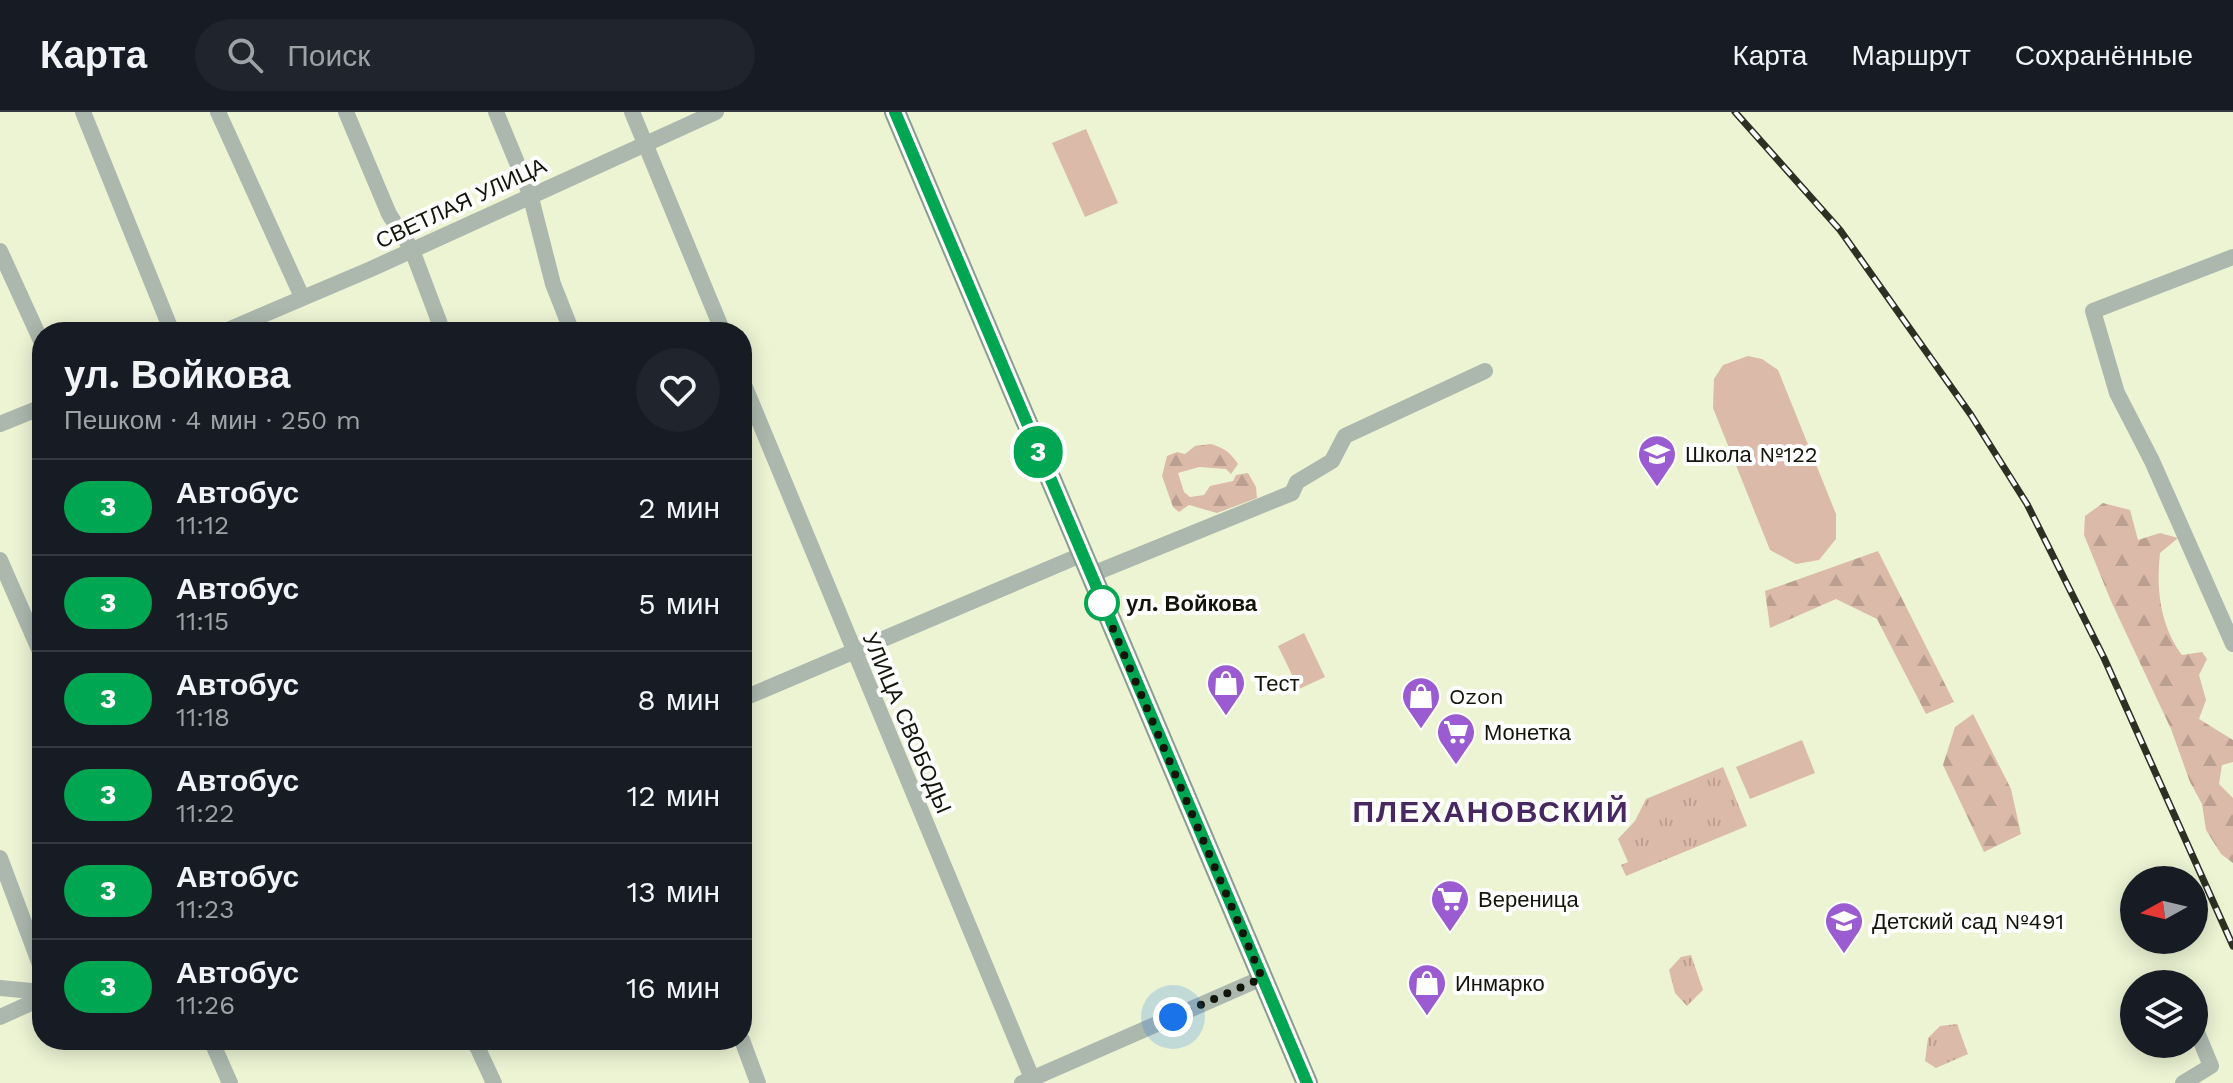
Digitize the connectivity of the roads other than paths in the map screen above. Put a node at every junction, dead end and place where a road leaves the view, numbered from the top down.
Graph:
1 (83, 112) edge
2 (218, 112) edge
3 (346, 112) edge
4 (496, 112) edge
5 (632, 112) edge
6 (716, 112) edge
7 (895, 112) edge
8 (646, 144) junction
9 (530, 194) junction
10 (412, 250) junction
11 (0, 251) edge
12 (2233, 257) edge
13 (302, 297) junction
14 (32, 322) edge
15 (168, 322) edge
16 (246, 322) edge
17 (439, 322) edge
18 (568, 322) edge
19 (719, 322) edge
20 (1485, 371) dead end
21 (752, 405) edge
22 (32, 411) edge
23 (0, 424) edge
24 (0, 560) edge
25 (1086, 565) junction
26 (32, 633) edge
27 (2233, 644) edge
28 (852, 650) junction
29 (752, 695) edge
30 (0, 858) edge
31 (32, 943) edge
32 (1262, 978) junction
33 (0, 988) edge
34 (32, 993) edge
35 (32, 1000) edge
36 (0, 1017) edge
37 (215, 1050) edge
38 (479, 1050) edge
39 (746, 1050) edge
40 (2208, 1058) edge
41 (1029, 1082) edge
42 (230, 1083) edge
43 (494, 1083) edge
44 (758, 1083) edge
45 (1307, 1083) edge
46 (2183, 1083) edge

1 - 15 street
2 - 13 street
3 - 10 street
4 - 9 street
5 - 8 street
6 - 8 street, СВЕТЛАЯ УЛИЦА
7 - 25 main road
8 - 9 street, СВЕТЛАЯ УЛИЦА
8 - 19 street
9 - 10 street, СВЕТЛАЯ УЛИЦА
9 - 18 street
10 - 13 street, СВЕТЛАЯ УЛИЦА
10 - 17 street
11 - 14 street
12 - 27 street
13 - 16 street, СВЕТЛАЯ УЛИЦА
20 - 25 street
21 - 28 street, УЛИЦА СВОБОДЫ
22 - 23 street
24 - 26 street
25 - 28 street
25 - 32 main road
28 - 29 street
28 - 41 street, УЛИЦА СВОБОДЫ
30 - 31 street
32 - 41 street
32 - 45 main road
33 - 34 street
35 - 36 street
37 - 42 street
38 - 43 street
39 - 44 street
40 - 46 street

